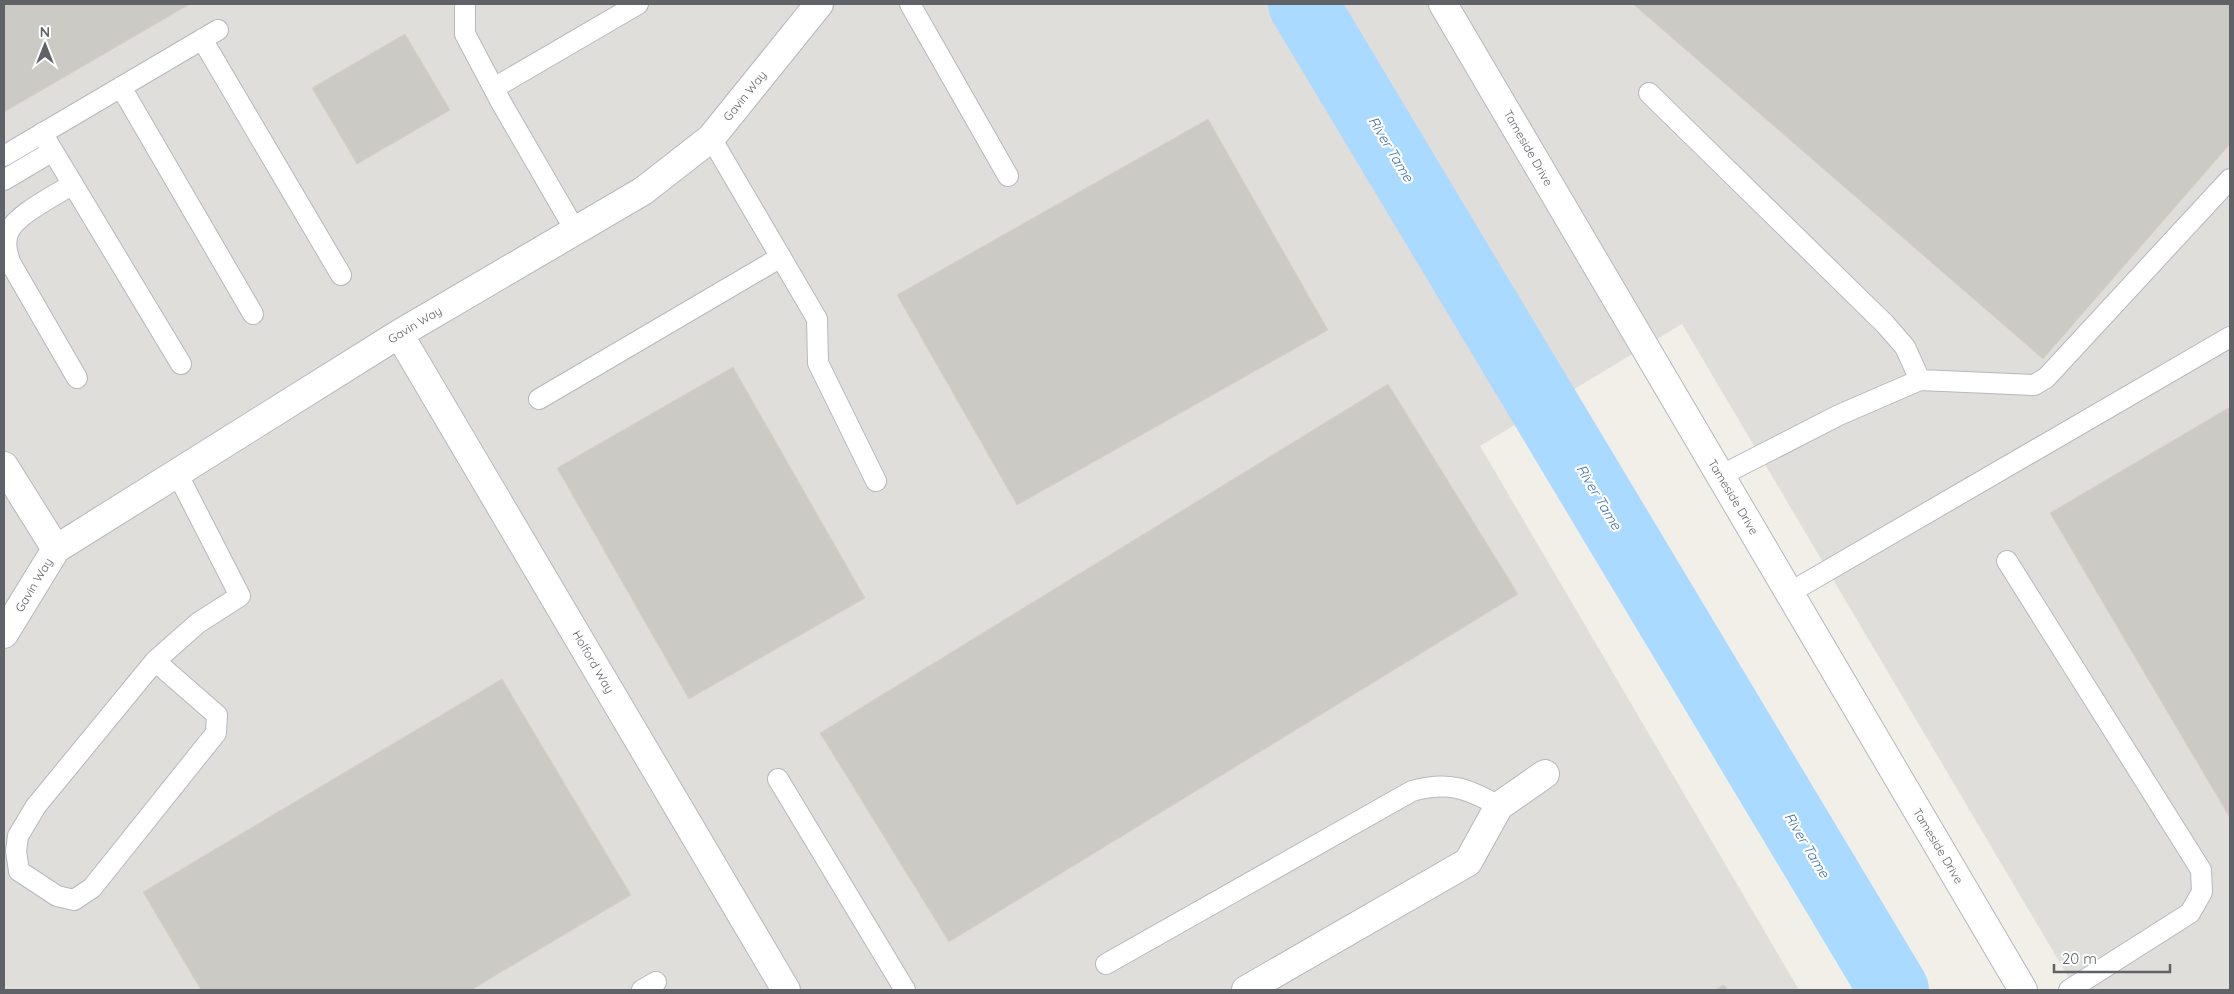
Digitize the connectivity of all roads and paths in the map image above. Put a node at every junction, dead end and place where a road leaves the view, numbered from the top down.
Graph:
1 (465, 4) edge
2 (638, 4) edge
3 (819, 4) edge
4 (910, 4) edge
5 (1443, 4) edge
6 (120, 87) junction
7 (494, 88) junction
8 (1649, 93) dead end
9 (42, 133) junction
10 (711, 138) junction
11 (53, 151) junction
12 (4, 156) edge
13 (1008, 176) dead end
14 (2230, 179) edge
15 (4, 180) edge
16 (73, 184) junction
17 (575, 230) junction
18 (781, 257) junction
19 (342, 275) dead end
20 (253, 314) dead end
21 (399, 334) junction
22 (2230, 337) edge
23 (181, 364) dead end
24 (77, 378) dead end
25 (1920, 380) junction
26 (539, 399) dead end
27 (4, 466) edge
28 (177, 473) junction
29 (1720, 476) junction
30 (876, 481) dead end
31 (56, 549) junction
32 (2007, 561) dead end
33 (1789, 593) junction
34 (4, 634) edge
35 (155, 661) junction
36 (1545, 774) dead end
37 (778, 778) dead end
38 (1498, 806) junction
39 (1106, 964) dead end
40 (786, 990) edge
41 (905, 990) edge
42 (1246, 990) edge
43 (2023, 990) edge
44 (2069, 990) edge

1 - 7 lane
2 - 7 lane
3 - 10 street, Gavin Way
4 - 13 lane
5 - 29 street, Tameside Drive
6 - 9 lane
6 - 19 lane
6 - 20 lane
7 - 17 lane
8 - 25 lane
9 - 11 lane
9 - 12 lane
10 - 17 street, Gavin Way
10 - 18 lane
11 - 15 lane
11 - 16 lane
14 - 25 lane
16 - 23 lane
16 - 24 lane
17 - 21 street, Gavin Way
18 - 26 lane
18 - 30 lane
21 - 28 street, Gavin Way
21 - 40 street, Holford Way
22 - 33 lane
25 - 29 lane
27 - 31 street
28 - 31 street, Gavin Way
28 - 35 lane
29 - 33 street, Tameside Drive
31 - 34 street, Gavin Way
32 - 44 lane
33 - 43 street, Tameside Drive
35 - 35 lane
36 - 38 street
37 - 41 lane
38 - 39 lane
38 - 42 street

